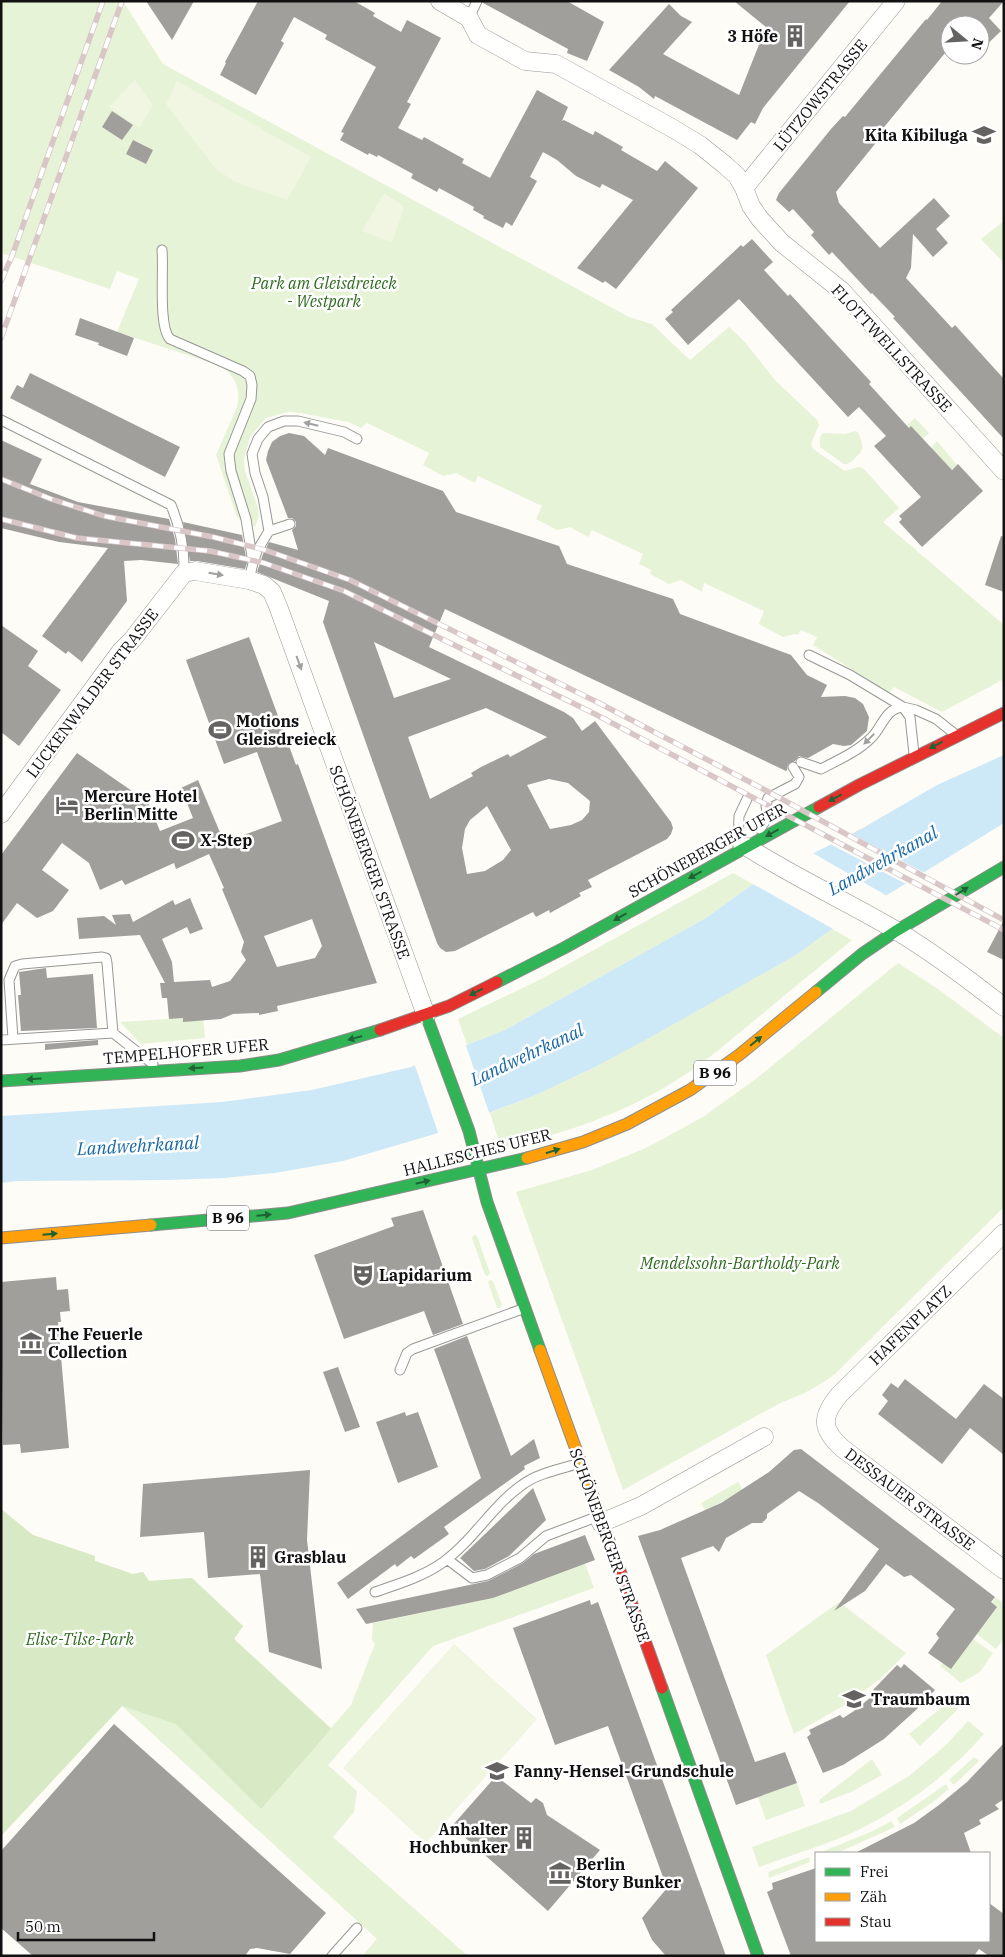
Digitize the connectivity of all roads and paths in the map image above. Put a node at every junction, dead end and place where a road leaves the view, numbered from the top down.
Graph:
1 (440, 1) edge
2 (477, 1) edge
3 (896, 1) edge
4 (469, 18) junction
5 (744, 188) junction
6 (162, 250) dead end
7 (1, 420) edge
8 (357, 439) dead end
9 (1004, 470) edge
10 (290, 524) dead end
11 (269, 530) junction
12 (253, 563) junction
13 (184, 573) junction
14 (249, 580) junction
15 (809, 655) dead end
16 (903, 707) junction
17 (1004, 713) edge
18 (956, 735) junction
19 (914, 756) junction
20 (802, 762) dead end
21 (793, 767) dead end
22 (747, 799) dead end
23 (1, 814) edge
24 (742, 850) junction
25 (1004, 867) edge
26 (896, 931) junction
27 (1004, 1007) edge
28 (426, 1016) junction
29 (113, 1033) junction
30 (12, 1039) junction
31 (1, 1040) edge
32 (162, 1071) junction
33 (1, 1081) edge
34 (480, 1170) junction
35 (1004, 1233) edge
36 (1, 1238) edge
37 (525, 1308) junction
38 (400, 1370) dead end
39 (824, 1422) joint
40 (764, 1437) dead end
41 (580, 1463) junction
42 (600, 1520) junction
43 (446, 1559) junction
44 (1004, 1570) edge
45 (375, 1592) dead end
46 (357, 1928) dead end
47 (332, 1956) edge
48 (758, 1956) edge

1 - 4 street, FLOTTWELLSTRASSE
2 - 4 lane
3 - 5 street, LÜTZOWSTRASSE
4 - 5 street, FLOTTWELLSTRASSE
5 - 9 street, FLOTTWELLSTRASSE
6 - 12 lane
7 - 13 lane
8 -> 11 lane
10 - 11 lane
11 - 12 lane
12 - 14 lane
13 -> 14 street, SCHÖNEBERGER STRASSE
13 - 23 street, LUCKENWALDER STRASSE
14 -> 28 street, SCHÖNEBERGER STRASSE
15 - 16 lane
16 - 18 lane
16 - 19 lane
16 -> 20 lane
17 - 18 main road, SCHÖNEBERGER UFER
18 -> 19 main road, SCHÖNEBERGER UFER
19 -> 24 main road, SCHÖNEBERGER UFER
21 - 24 lane
22 - 24 lane
24 - 26 street
24 -> 28 main road, SCHÖNEBERGER UFER
26 -> 25 main road, B 96
26 - 27 street
34 -> 26 main road, HALLESCHES UFER / B 96
28 -> 32 main road, TEMPELHOFER UFER
28 - 34 main road, SCHÖNEBERGER STRASSE
29 - 30 lane
29 - 30 lane
29 - 32 lane
30 - 31 lane
32 -> 33 main road, TEMPELHOFER UFER
36 -> 34 main road, HALLESCHES UFER / B 96
34 - 37 main road, SCHÖNEBERGER STRASSE
35 - 39 street, HAFENPLATZ
37 - 38 lane
37 - 41 main road, SCHÖNEBERGER STRASSE
39 - 44 street, DESSAUER STRASSE
40 - 42 street
41 - 42 main road, SCHÖNEBERGER STRASSE
41 - 43 lane
42 - 43 lane
42 - 48 main road, SCHÖNEBERGER STRASSE
43 - 45 lane
46 - 47 lane

